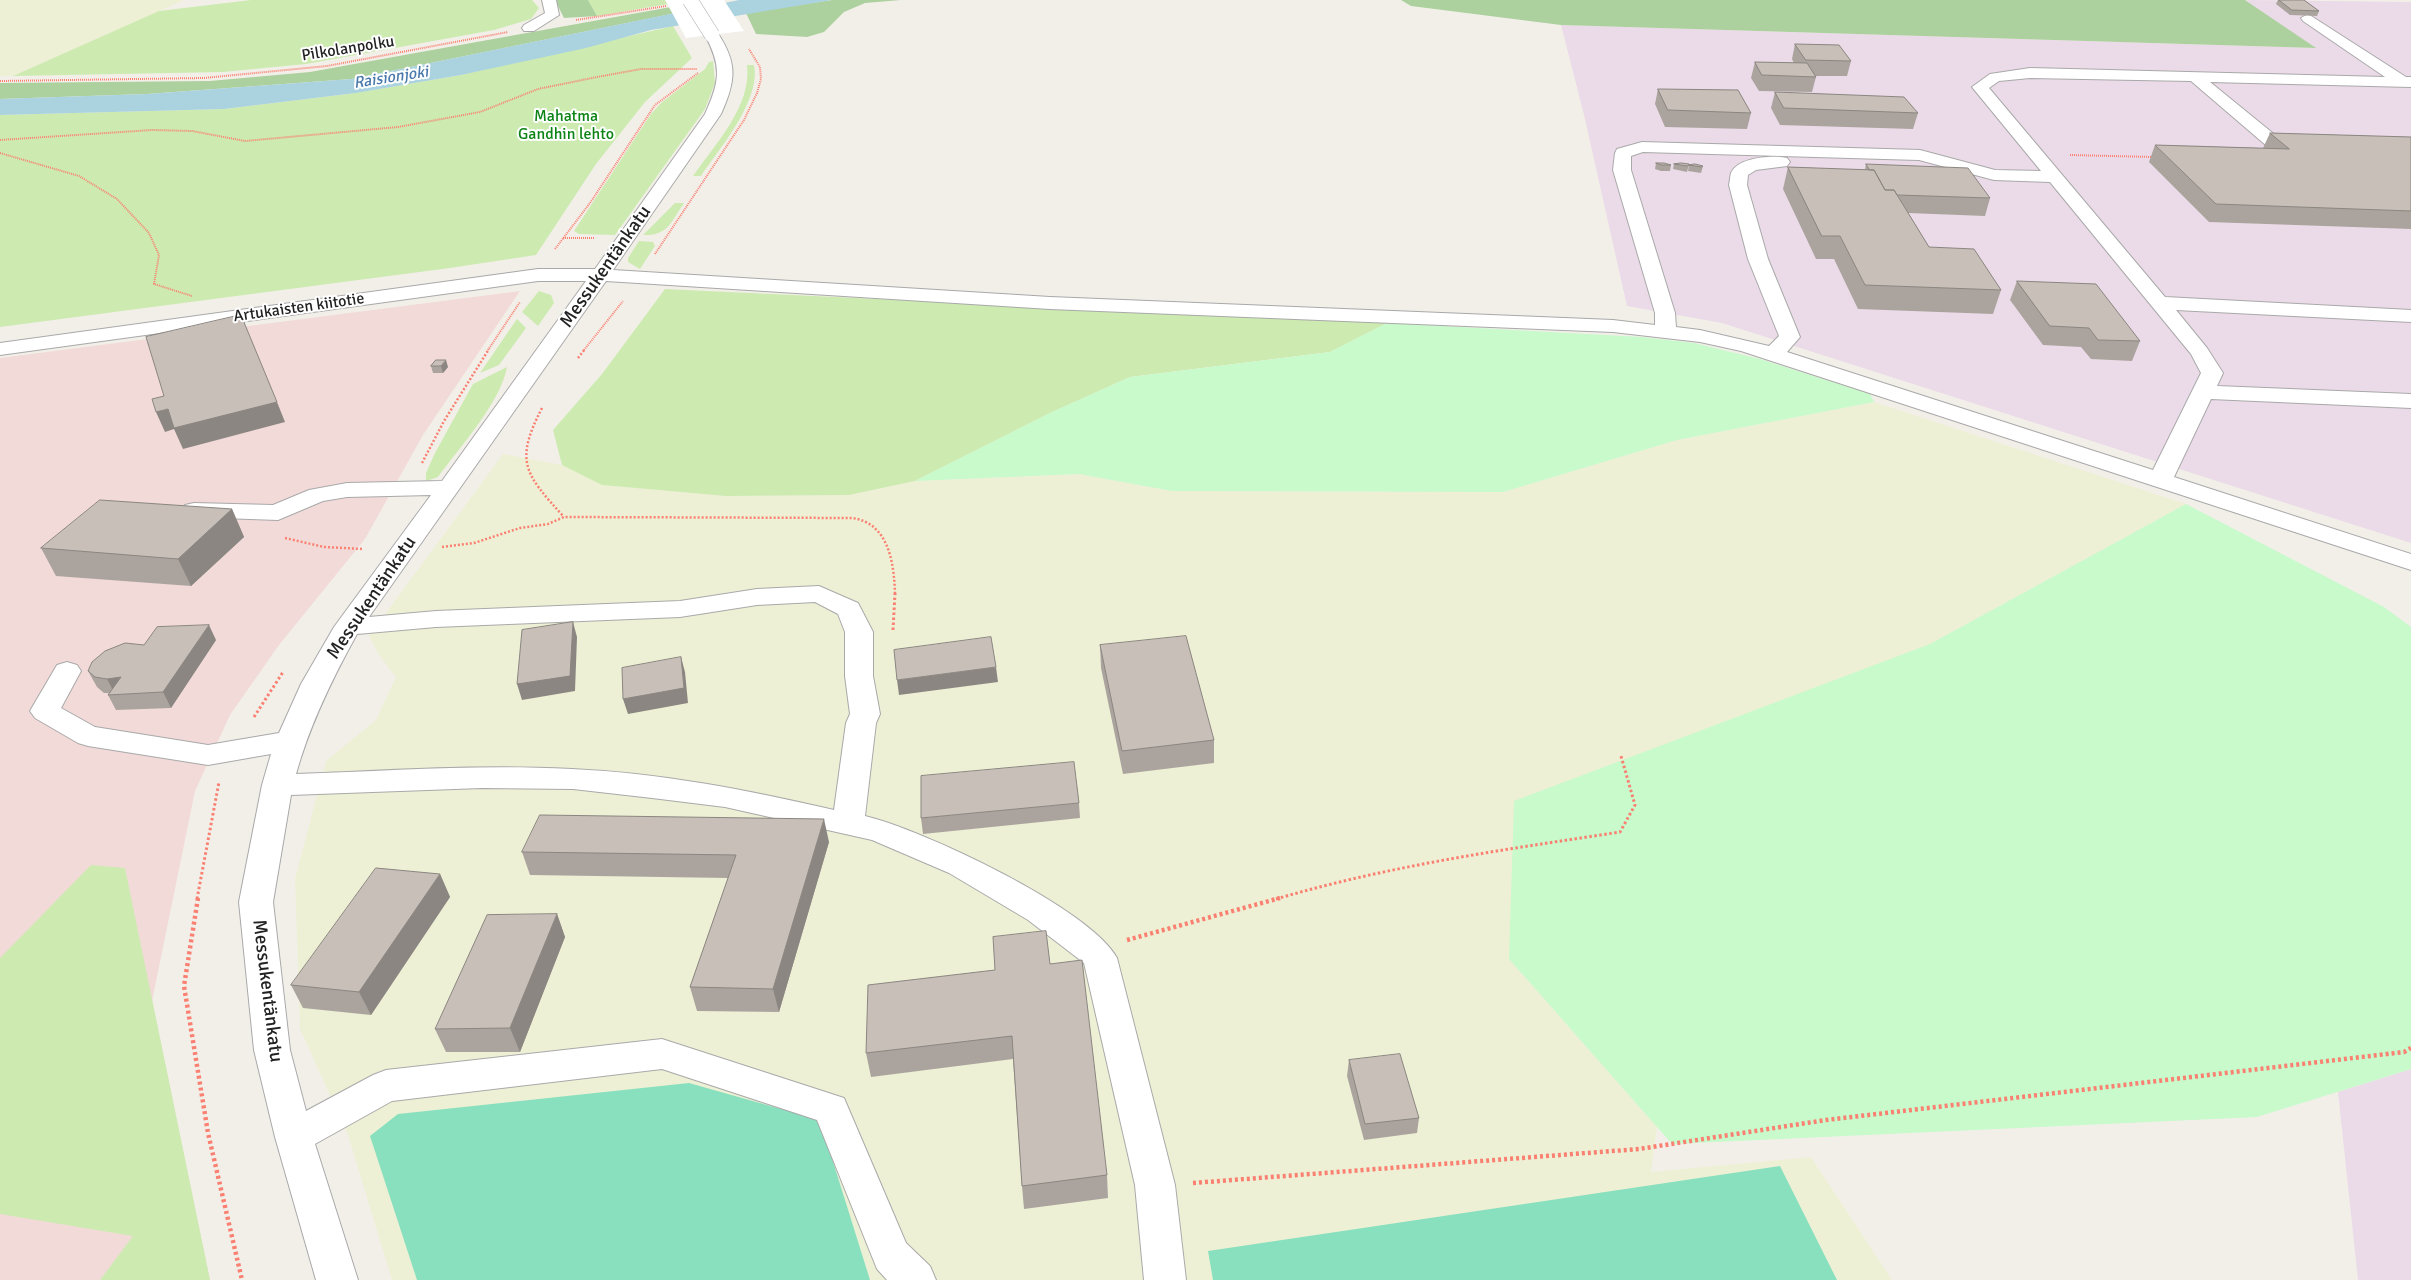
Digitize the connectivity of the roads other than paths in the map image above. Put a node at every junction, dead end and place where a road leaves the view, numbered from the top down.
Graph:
1 (549, 0) edge
2 (690, 0) edge
3 (2308, 18) edge
4 (529, 28) road end
5 (2194, 76) junction
6 (2407, 82) edge
7 (2274, 143) edge
8 (1829, 152) junction
9 (2054, 177) junction
10 (598, 276) junction
11 (2159, 303) junction
12 (2411, 316) edge
13 (1666, 332) junction
14 (0, 349) edge
15 (1773, 354) junction
16 (2202, 392) junction
17 (2411, 401) edge
18 (2160, 480) junction
19 (448, 488) junction
20 (188, 510) edge
21 (2411, 562) edge
22 (348, 627) junction
23 (67, 671) dead end
24 (290, 741) junction
25 (277, 785) junction
26 (848, 823) junction
27 (294, 1137) junction
28 (337, 1280) edge
29 (915, 1280) edge
30 (1165, 1280) edge

1 - 4 street
2 - 10 street, Messukentänkatu, bridge
3 - 6 street
5 - 6 street
5 - 7 street
5 - 9 street
8 - 9 street
8 - 13 street
8 - 15 street
9 - 11 street
10 - 13 street, Artukaisten kiitotie
10 - 14 street, Artukaisten kiitotie
10 - 19 street, Messukentänkatu
11 - 12 street
11 - 16 street
13 - 15 street, Artukaisten kiitotie
15 - 18 street, Artukaisten kiitotie
16 - 17 street
16 - 18 street
18 - 21 street, Artukaisten kiitotie
19 - 20 street
19 - 22 street, Messukentänkatu
22 - 24 street, Messukentänkatu
22 - 26 street
23 - 24 street
24 - 25 street, Messukentänkatu
25 - 26 street
25 - 27 street, Messukentänkatu
26 - 30 street
27 - 28 street, Messukentänkatu
27 - 29 street

